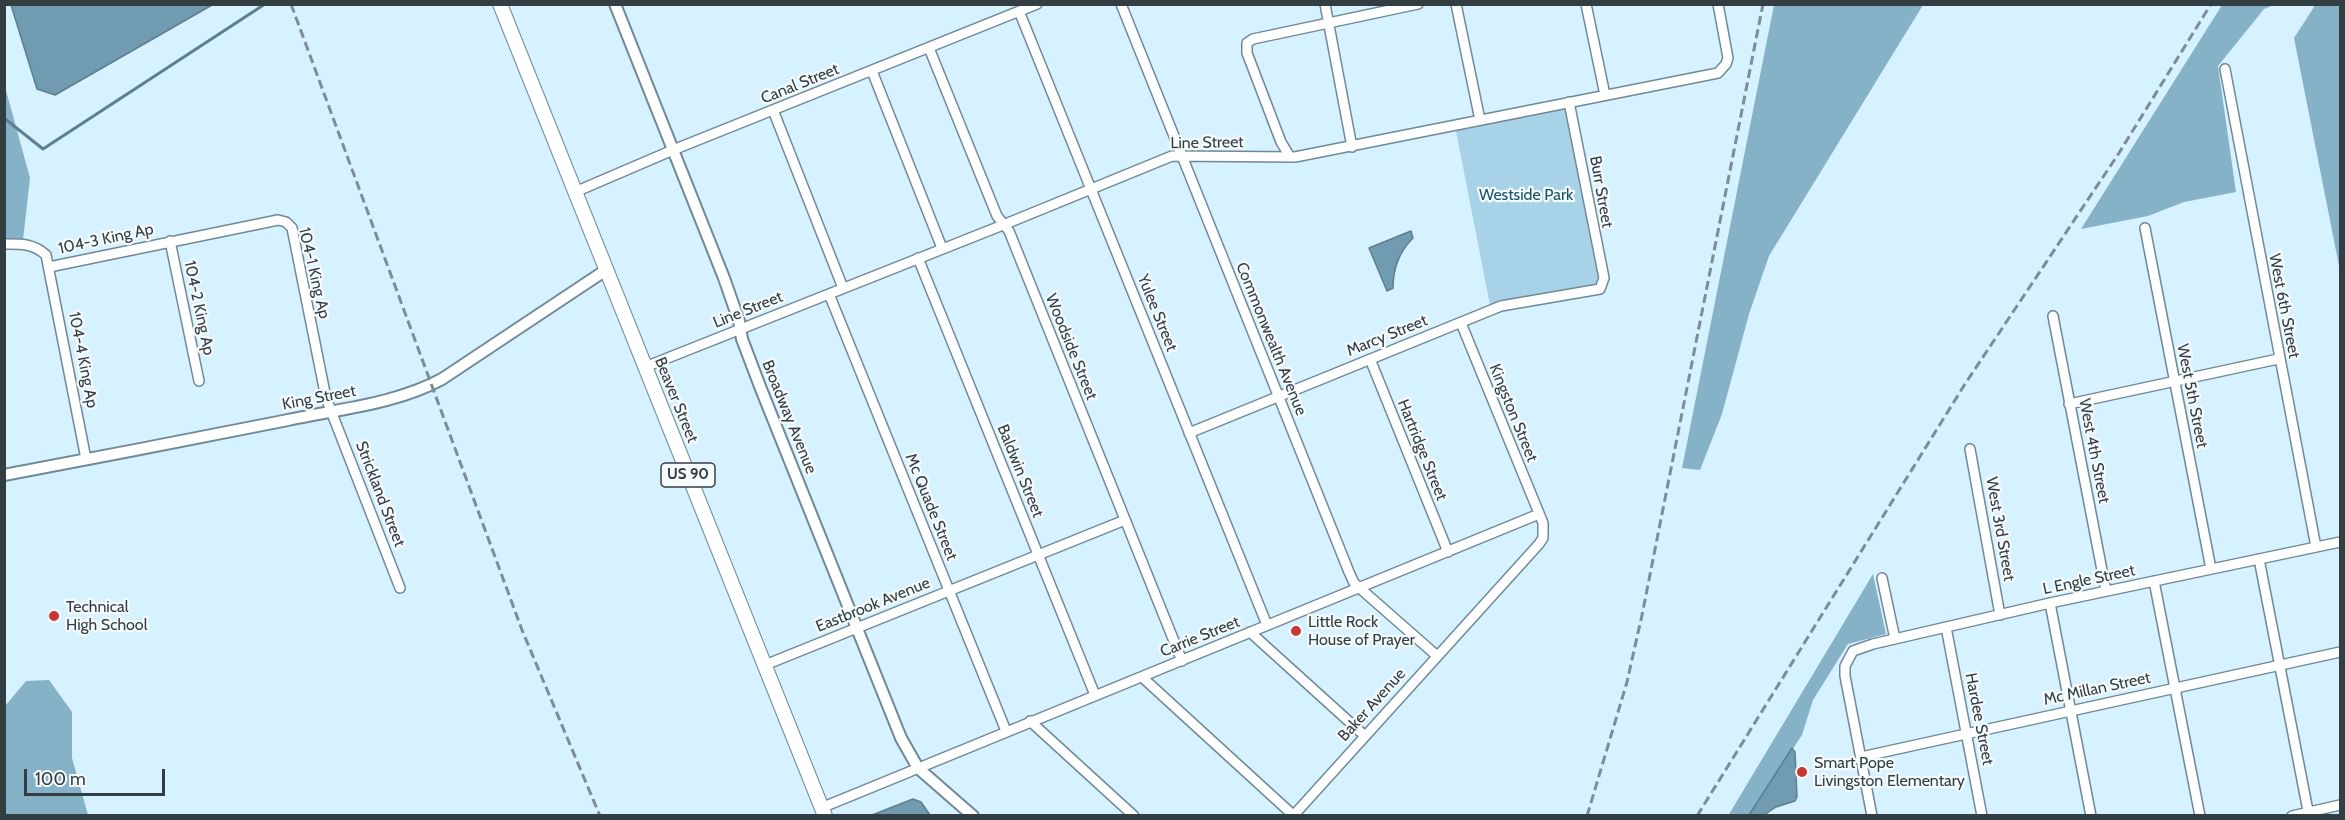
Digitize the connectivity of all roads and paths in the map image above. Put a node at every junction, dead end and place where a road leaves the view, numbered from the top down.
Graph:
1 (500, 4) edge
2 (615, 4) edge
3 (1037, 4) edge
4 (1121, 4) edge
5 (1325, 4) edge
6 (1418, 4) edge
7 (1456, 4) edge
8 (1586, 4) edge
9 (1718, 4) edge
10 (1019, 11) junction
11 (1328, 23) junction
12 (929, 48) junction
13 (2225, 69) dead end
14 (872, 71) junction
15 (1605, 95) junction
16 (1569, 102) junction
17 (773, 110) junction
18 (1480, 120) junction
19 (1352, 147) junction
20 (673, 150) junction
21 (1182, 156) junction
22 (1290, 157) junction
23 (1091, 189) junction
24 (574, 192) junction
25 (1003, 225) junction
26 (2145, 228) dead end
27 (170, 241) junction
28 (4, 244) edge
29 (942, 248) junction
30 (918, 258) junction
31 (49, 267) junction
32 (606, 270) junction
33 (1602, 286) joint
34 (843, 288) junction
35 (829, 294) junction
36 (2054, 316) dead end
37 (1461, 323) junction
38 (741, 329) junction
39 (1370, 359) junction
40 (2278, 359) junction
41 (645, 367) junction
42 (2174, 380) junction
43 (199, 381) dead end
44 (1278, 397) junction
45 (2069, 404) junction
46 (332, 411) junction
47 (1189, 433) junction
48 (1970, 449) dead end
49 (86, 459) junction
50 (4, 475) edge
51 (1539, 514) junction
52 (1125, 520) junction
53 (2340, 542) edge
54 (2316, 547) junction
55 (1448, 552) junction
56 (1038, 555) junction
57 (2259, 559) junction
58 (2211, 569) junction
59 (1882, 578) dead end
60 (2154, 581) junction
61 (400, 588) dead end
62 (1360, 588) junction
63 (948, 591) junction
64 (2106, 591) junction
65 (2050, 603) junction
66 (2001, 615) junction
67 (1267, 625) junction
68 (857, 627) junction
69 (1946, 627) junction
70 (1250, 632) junction
71 (1895, 639) junction
72 (2340, 652) edge
73 (1436, 655) junction
74 (1182, 661) junction
75 (765, 665) junction
76 (2279, 666) junction
77 (1142, 677) junction
78 (2175, 688) junction
79 (1095, 695) junction
80 (2071, 710) junction
81 (1030, 721) junction
82 (1006, 731) junction
83 (1966, 732) junction
84 (1365, 735) junction
85 (1861, 757) junction
86 (918, 768) junction
87 (2340, 805) edge
88 (823, 813) edge
89 (2309, 814) edge
90 (1293, 815) edge
91 (973, 816) edge
92 (1134, 816) edge
93 (1872, 816) edge
94 (1982, 816) edge
95 (2091, 816) edge
96 (2200, 816) edge
97 (2292, 816) edge

1 - 24 main road, Beaver Street / US 90
2 - 20 street, Broadway Avenue
3 - 10 street, Canal Street
4 - 21 street, Commonwealth Avenue
5 - 11 street
6 - 11 street
7 - 18 street
8 - 15 street
9 - 15 street, Line Street
10 - 12 street, Canal Street
10 - 23 street, Yulee Street
11 - 19 street
11 - 22 street
12 - 14 street, Canal Street
12 - 25 street, Woodside Street
13 - 40 street, West 6th Street
14 - 17 street, Canal Street
14 - 29 street
15 - 16 street, Line Street
16 - 18 street, Line Street
16 - 33 street, Burr Street
17 - 20 street, Canal Street
17 - 34 street
18 - 19 street, Line Street
19 - 22 street, Line Street
20 - 24 street, Canal Street
20 - 38 street, Broadway Avenue
21 - 22 street, Line Street
21 - 23 street, Line Street
21 - 44 street, Commonwealth Avenue
23 - 25 street, Line Street
23 - 47 street, Yulee Street
24 - 32 main road, Beaver Street / US 90
25 - 29 street, Line Street
25 - 52 street, Woodside Street
26 - 42 street, West 5th Street
27 - 31 street, 104-3 King Ap
27 - 43 street, 104-2 King Ap
27 - 46 street, 104-1 King Ap
28 - 31 street
29 - 30 street, Line Street
30 - 34 street, Line Street
30 - 56 street, Baldwin Street
31 - 49 street, 104-4 King Ap
32 - 41 main road, Beaver Street / US 90
32 - 46 street, King Street
33 - 37 street, Marcy Street
34 - 35 street, Line Street
35 - 38 street, Line Street
35 - 63 street, Mc Quade Street
36 - 45 street, West 4th Street
37 - 39 street, Marcy Street
37 - 51 street, Kingston Street
38 - 41 street, Line Street
38 - 68 street, Broadway Avenue
39 - 44 street, Marcy Street
39 - 55 street, Hartridge Street
40 - 42 street
40 - 54 street, West 6th Street
41 - 75 main road, Beaver Street / US 90
42 - 45 street
42 - 58 street, West 5th Street
44 - 47 street, Marcy Street
44 - 62 street, Commonwealth Avenue
45 - 64 street, West 4th Street
46 - 49 street, King Street
46 - 61 street, Strickland Street
47 - 67 street, Yulee Street
48 - 66 street, West 3rd Street
49 - 50 street, King Street
51 - 55 street, Carrie Street
51 - 73 street, Baker Avenue
52 - 56 street, Eastbrook Avenue
52 - 74 street, Woodside Street
53 - 54 street, L Engle Street
54 - 57 street, L Engle Street
55 - 62 street, Carrie Street
56 - 63 street, Eastbrook Avenue
56 - 79 street, Baldwin Street
57 - 58 street, L Engle Street
57 - 76 street
58 - 60 street, L Engle Street
59 - 71 street
60 - 64 street, L Engle Street
60 - 78 street
62 - 67 street, Carrie Street
62 - 73 street, Commonwealth Avenue
63 - 68 street, Eastbrook Avenue
63 - 82 street, Mc Quade Street
64 - 65 street, L Engle Street
65 - 66 street, L Engle Street
65 - 80 street
66 - 69 street, L Engle Street
67 - 70 street, Carrie Street
68 - 75 street, Eastbrook Avenue
68 - 86 street, Broadway Avenue
69 - 71 street, L Engle Street
69 - 83 street, Hardee Street
70 - 74 street, Carrie Street
70 - 84 street
71 - 85 street, L Engle Street
72 - 76 street, Mc Millan Street
73 - 84 street, Baker Avenue
74 - 77 street, Carrie Street
75 - 88 main road, Beaver Street / US 90
76 - 78 street, Mc Millan Street
76 - 89 street
77 - 79 street, Carrie Street
77 - 90 street
78 - 80 street, Mc Millan Street
78 - 96 street
79 - 81 street, Carrie Street
80 - 83 street, Mc Millan Street
80 - 95 street
81 - 82 street, Carrie Street
81 - 92 street
82 - 86 street, Carrie Street
83 - 85 street, Mc Millan Street
83 - 94 street, Hardee Street
84 - 90 street, Baker Avenue
85 - 93 street
86 - 88 street, Carrie Street
86 - 91 street, Broadway Avenue
87 - 89 street
89 - 97 street

